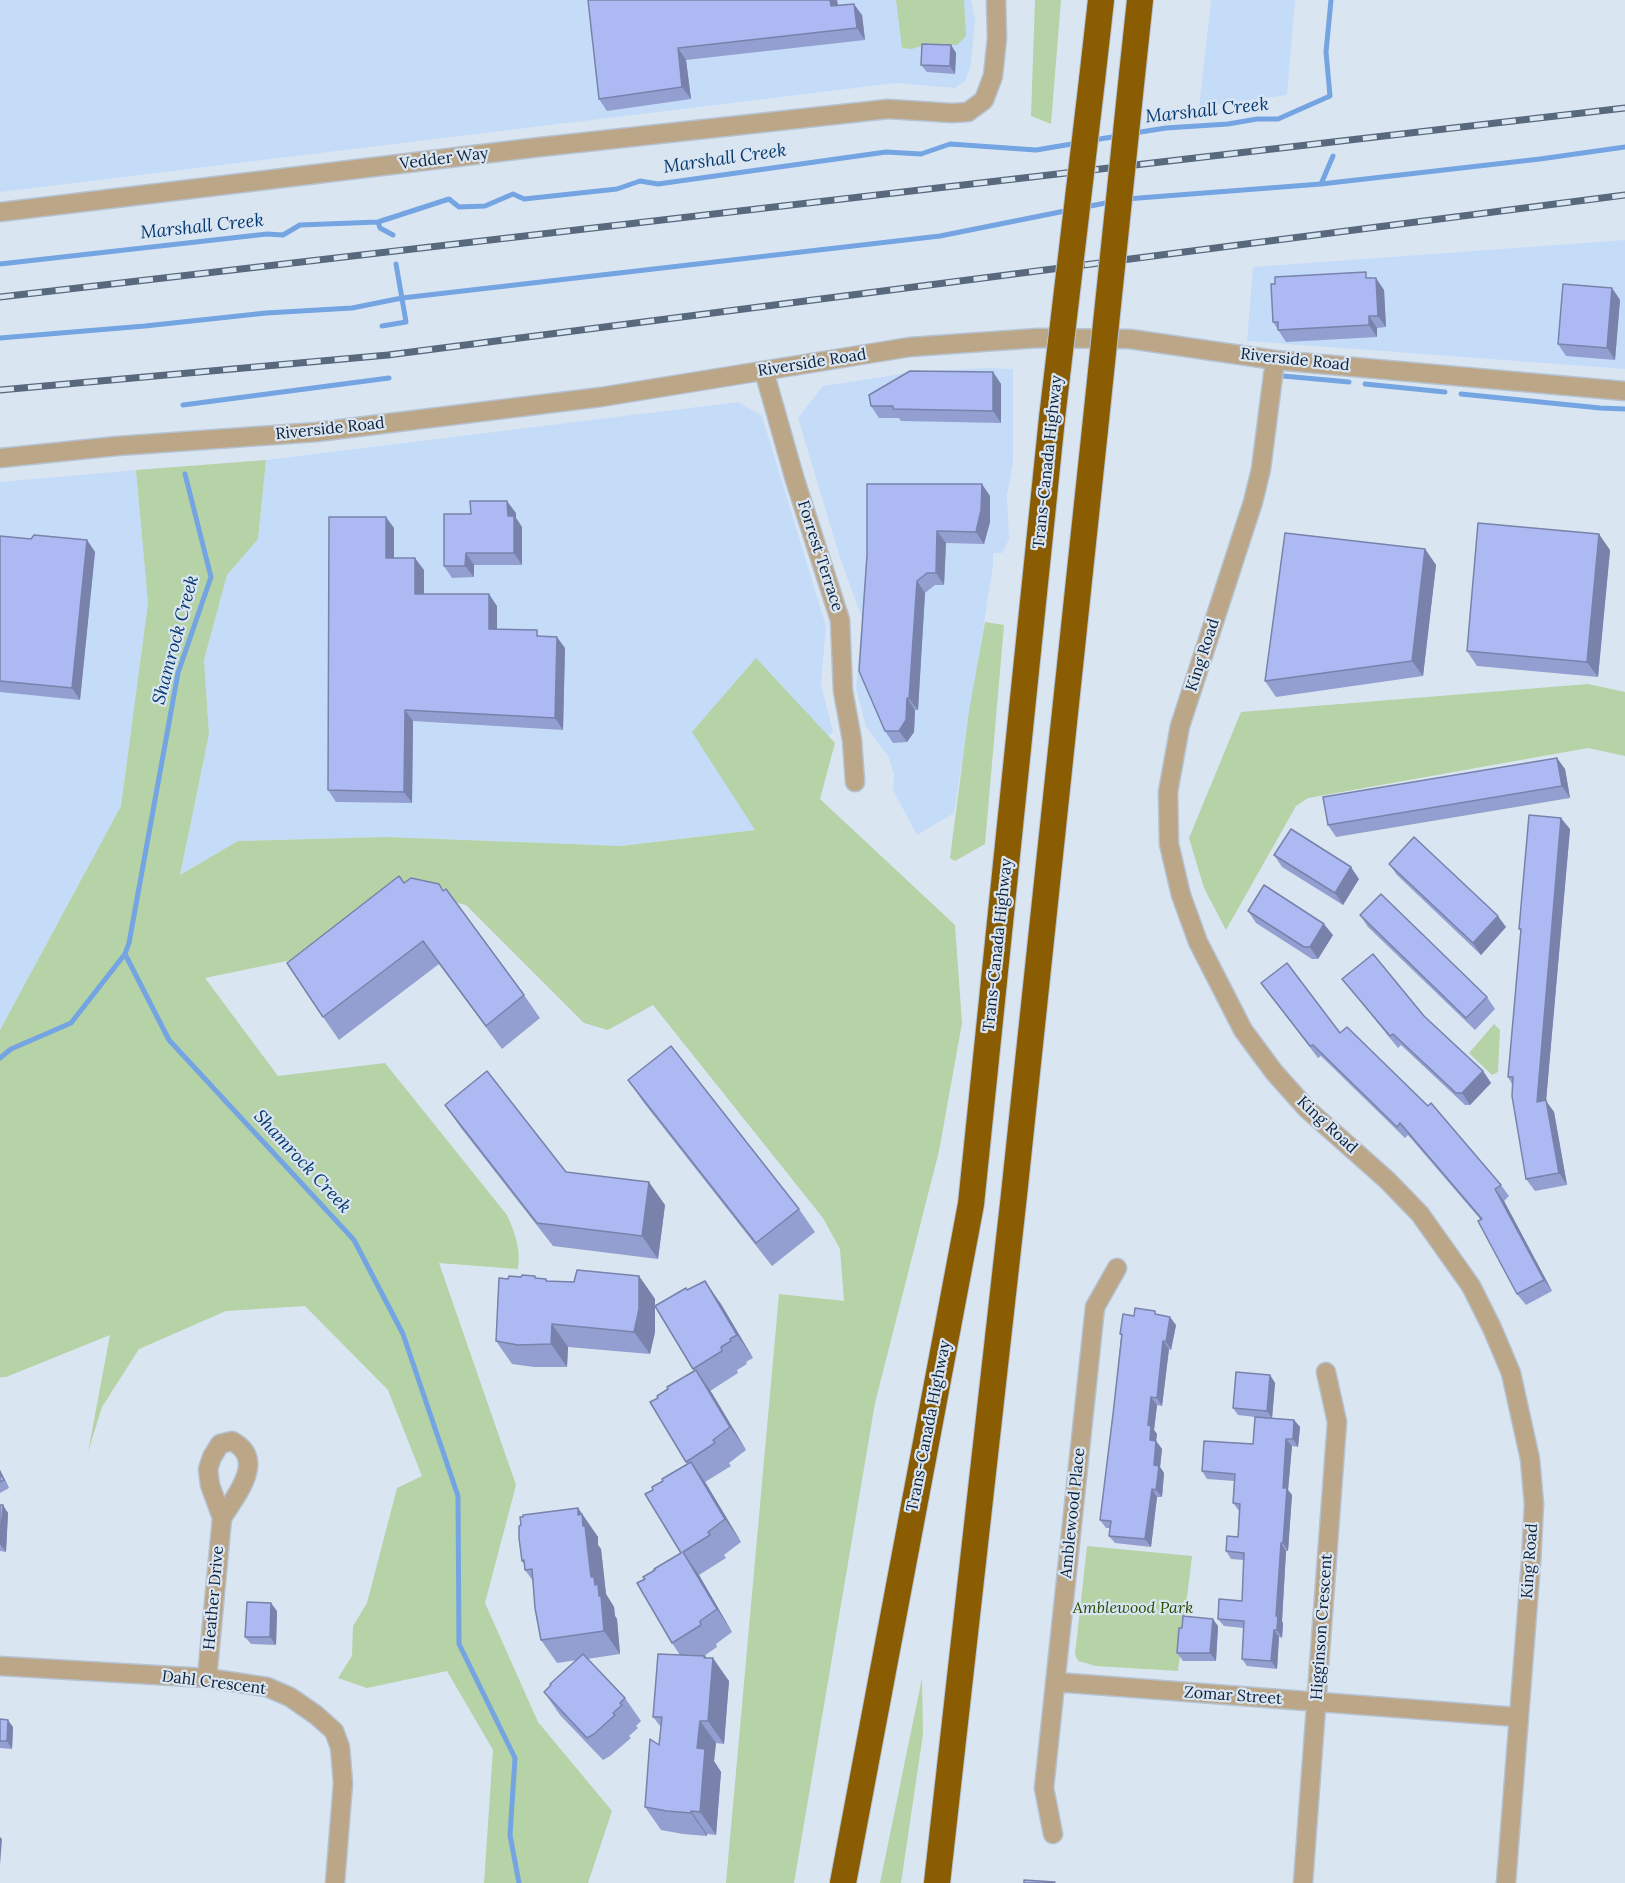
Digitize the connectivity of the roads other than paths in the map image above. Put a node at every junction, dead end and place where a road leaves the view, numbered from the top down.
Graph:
1 (996, 0) edge
2 (1100, 0) edge
3 (1140, 0) edge
4 (0, 212) edge
5 (1275, 360) junction
6 (764, 371) junction
7 (1625, 391) edge
8 (0, 458) edge
9 (855, 782) dead end
10 (1117, 1268) dead end
11 (1326, 1372) dead end
12 (222, 1518) dead end
13 (0, 1665) edge
14 (207, 1678) junction
15 (1055, 1682) junction
16 (1316, 1702) junction
17 (1517, 1717) junction
18 (1053, 1834) dead end
19 (335, 1883) edge
20 (843, 1883) edge
21 (937, 1883) edge
22 (1303, 1883) edge
23 (1506, 1883) edge

1 - 4 street, Vedder Way
2 - 20 highway, Trans-Canada Highway, bridge
3 - 21 highway, bridge
5 - 6 street, Riverside Road
5 - 7 street, Riverside Road
5 - 17 street, King Road
6 - 8 street, Riverside Road
6 - 9 street, Forrest Terrace
10 - 15 street, Amblewood Place
11 - 16 street, Higginson Crescent
12 - 14 street, Heather Drive
13 - 14 street, Dahl Crescent
14 - 19 street, Dahl Crescent
15 - 16 street, Zomar Street
15 - 18 street, Amblewood Place
16 - 17 street, Zomar Street
16 - 22 street, Higginson Crescent
17 - 23 street, King Road

